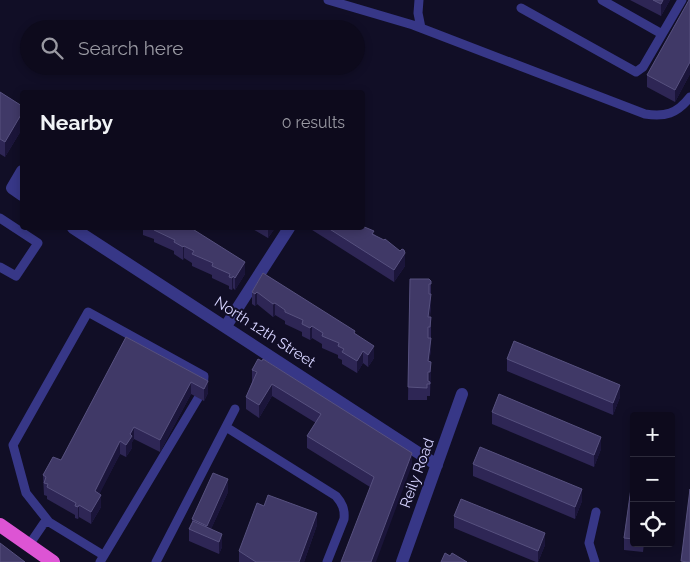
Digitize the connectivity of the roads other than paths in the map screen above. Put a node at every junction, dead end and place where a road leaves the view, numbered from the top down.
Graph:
1 (328, 0) edge
2 (419, 0) edge
3 (602, 0) edge
4 (682, 0) edge
5 (521, 8) dead end
6 (421, 28) junction
7 (662, 34) junction
8 (690, 97) edge
9 (20, 179) edge
10 (17, 192) edge
11 (0, 218) edge
12 (76, 230) edge
13 (288, 230) edge
14 (0, 267) edge
15 (226, 326) junction
16 (462, 394) dead end
17 (235, 409) dead end
18 (226, 427) junction
19 (437, 464) junction
20 (596, 512) dead end
21 (49, 522) junction
22 (0, 525) edge
23 (29, 545) junction
24 (102, 558) edge
25 (53, 562) edge
26 (156, 562) edge
27 (328, 562) edge
28 (402, 562) edge
29 (595, 562) edge

1 - 6 lane
2 - 6 lane
3 - 7 lane
4 - 7 lane
5 - 7 lane
6 - 8 lane
9 - 10 street
11 - 14 lane
12 - 15 street, North 12th Street
13 - 15 street
15 - 19 street, North 12th Street
16 - 19 street, Reily Road
17 - 18 lane
18 - 26 lane
18 - 27 lane
19 - 28 street, Reily Road
20 - 29 lane
21 - 23 lane
21 - 24 lane
21 - 24 lane
22 - 23 highway
23 - 25 highway

